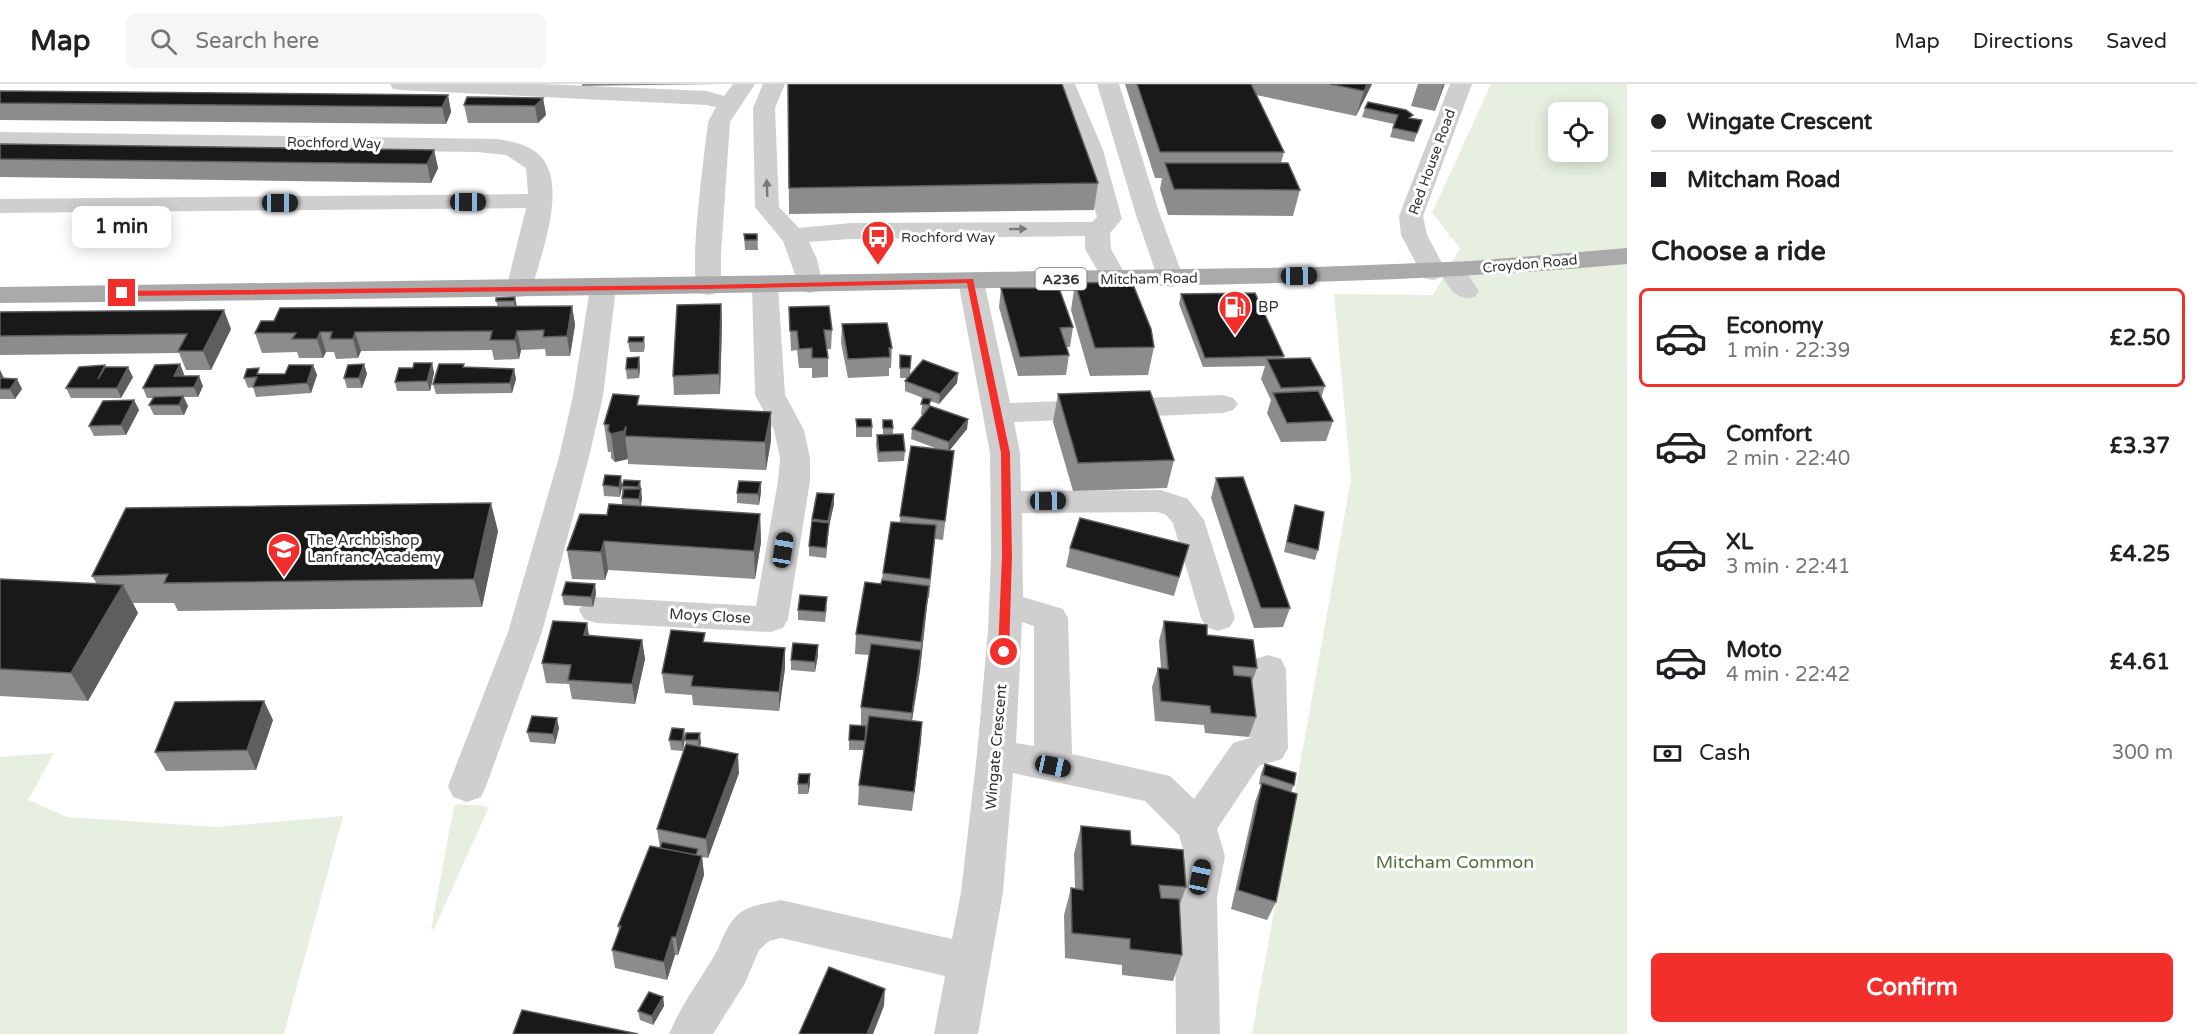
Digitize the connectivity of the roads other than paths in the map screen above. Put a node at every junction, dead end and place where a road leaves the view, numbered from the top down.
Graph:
1 (401, 84) edge
2 (744, 84) edge
3 (774, 84) edge
4 (1064, 84) edge
5 (1108, 84) edge
6 (1461, 84) edge
7 (729, 104) junction
8 (0, 139) edge
9 (539, 201) junction
10 (0, 206) edge
11 (1097, 231) junction
12 (792, 236) junction
13 (1627, 256) edge
14 (1450, 278) junction
15 (1115, 279) junction
16 (1171, 279) junction
17 (971, 280) junction
18 (810, 285) junction
19 (765, 286) junction
20 (708, 287) junction
21 (519, 288) junction
22 (603, 288) junction
23 (0, 294) edge
24 (1223, 404) dead end
25 (999, 413) junction
26 (1007, 502) junction
27 (1006, 605) junction
28 (596, 610) dead end
29 (1218, 618) dead end
30 (1268, 669) dead end
31 (996, 754) junction
32 (1053, 766) junction
33 (467, 786) dead end
34 (1197, 827) junction
35 (969, 962) junction
36 (691, 1034) edge
37 (956, 1034) edge
38 (1198, 1034) edge

1 - 7 street
2 - 7 street
12 -> 3 street
4 - 11 street
5 - 16 street
6 - 14 street, Red House Road
7 - 20 street
8 - 9 street, Rochford Way
9 - 10 street
9 - 21 street, Rochford Way
12 -> 11 street
11 - 15 street
12 - 18 street
13 - 14 main road, Croydon Road / A236
14 - 16 main road, Mitcham Road / A236
15 - 16 main road, Mitcham Road / A236
15 - 17 main road, Mitcham Road / A236
17 - 18 main road, Mitcham Road / A236
17 - 25 street, Wingate Crescent
18 - 19 main road, Mitcham Road / A236
19 - 20 main road, Mitcham Road / A236
19 - 28 street, Moys Close
20 - 22 main road, Mitcham Road / A236
21 - 22 main road, Mitcham Road / A236
21 - 23 main road, Mitcham Road / A236
22 - 33 street
24 - 25 street
25 - 26 street, Wingate Crescent
26 - 27 street, Wingate Crescent
26 - 29 street
27 - 31 street, Wingate Crescent
27 - 32 street
30 - 34 street
31 - 32 street
31 - 35 street, Wingate Crescent
32 - 34 street
34 - 38 street
35 - 36 street
35 - 37 street, Wingate Crescent

